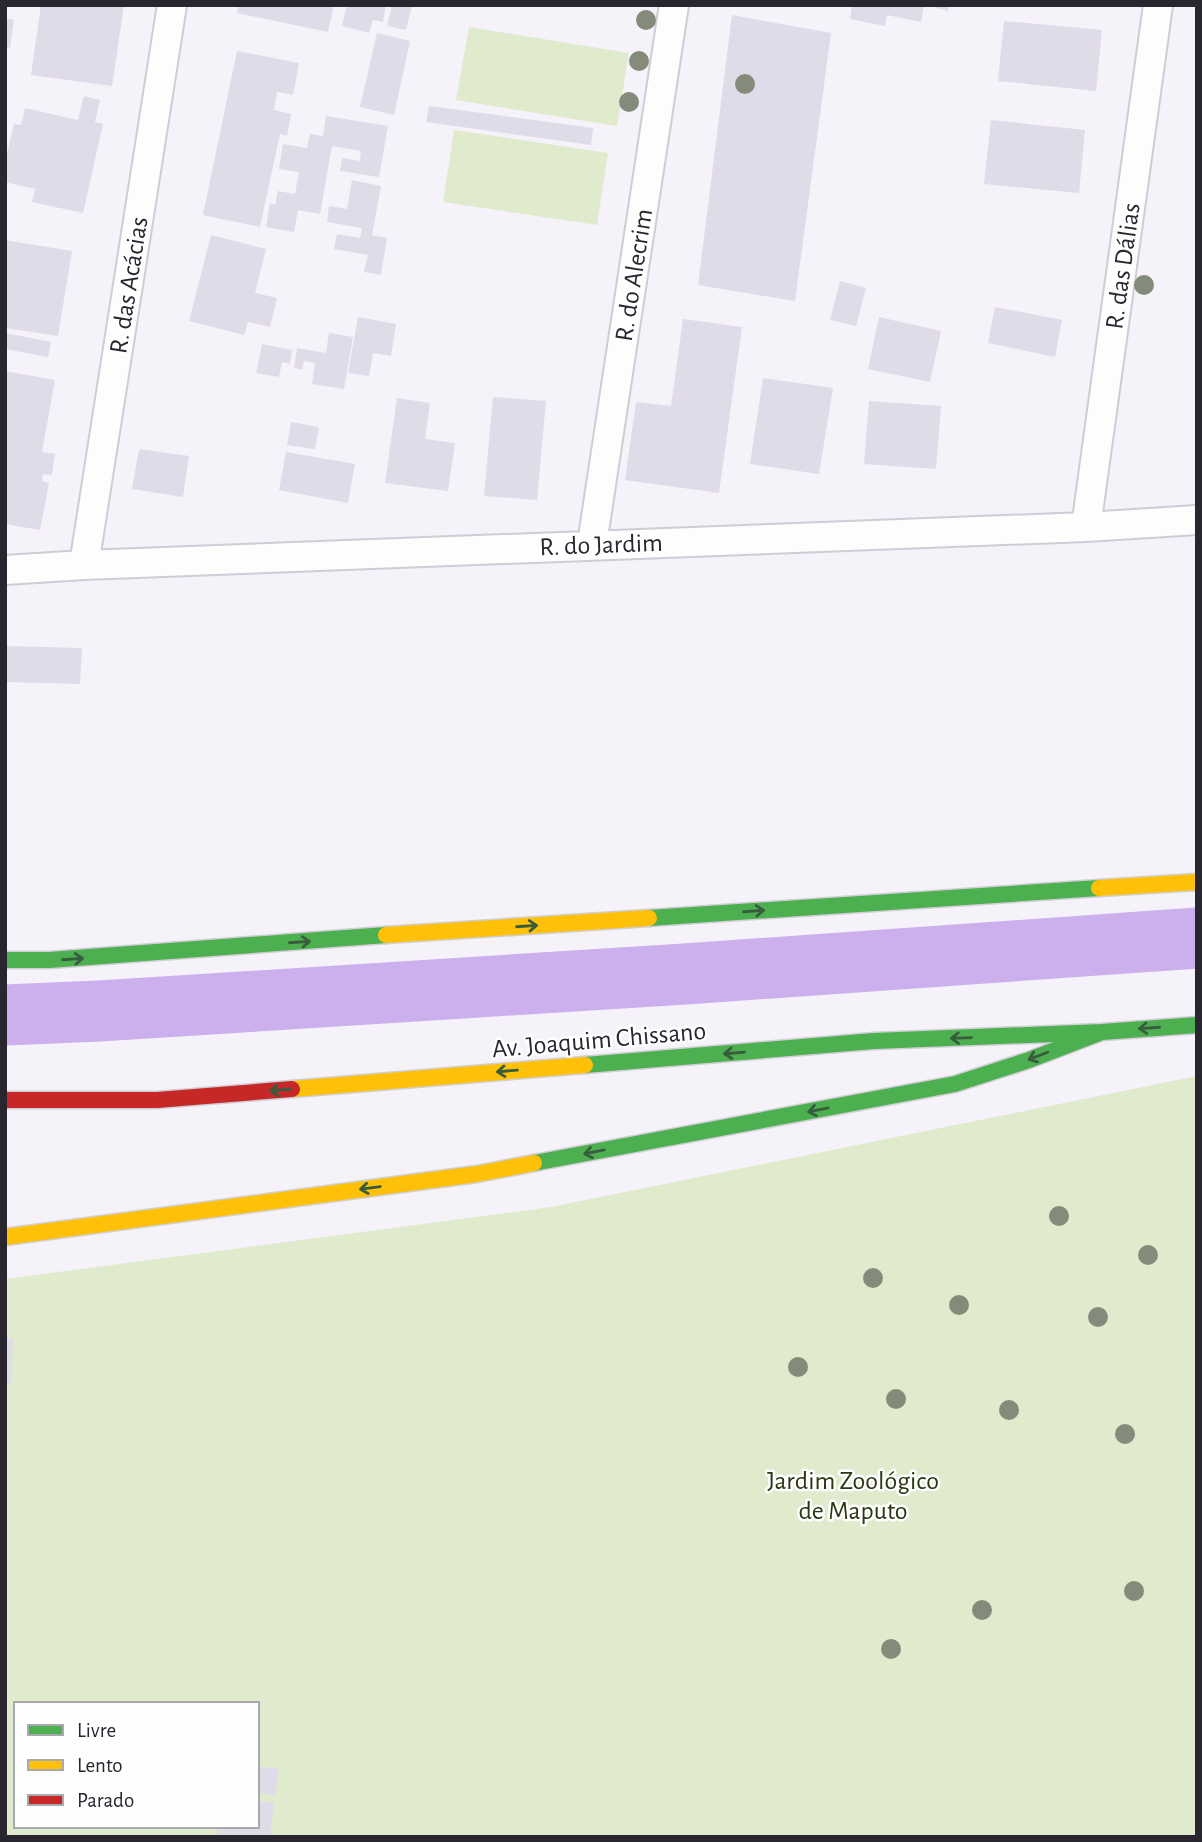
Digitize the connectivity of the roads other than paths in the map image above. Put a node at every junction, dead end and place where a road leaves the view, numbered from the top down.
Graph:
1 (173, 5) edge
2 (674, 5) edge
3 (1158, 5) edge
4 (1197, 520) edge
5 (1086, 527) junction
6 (592, 544) junction
7 (84, 565) junction
8 (5, 570) edge
9 (1197, 882) edge
10 (5, 960) edge
11 (1197, 1025) edge
12 (1102, 1032) junction
13 (5, 1100) edge
14 (5, 1237) edge

1 - 7 street, R. das Acácias
2 - 6 street, R. do Alecrim
3 - 5 street, R. das Dálias
4 - 5 street, R. do Jardim
5 - 6 street, R. do Jardim
6 - 7 street, R. do Jardim
7 - 8 street, R. do Jardim
10 -> 9 main road
11 -> 12 main road, Av. Joaquim Chissano
12 -> 13 main road, Av. Joaquim Chissano
12 -> 14 main road

